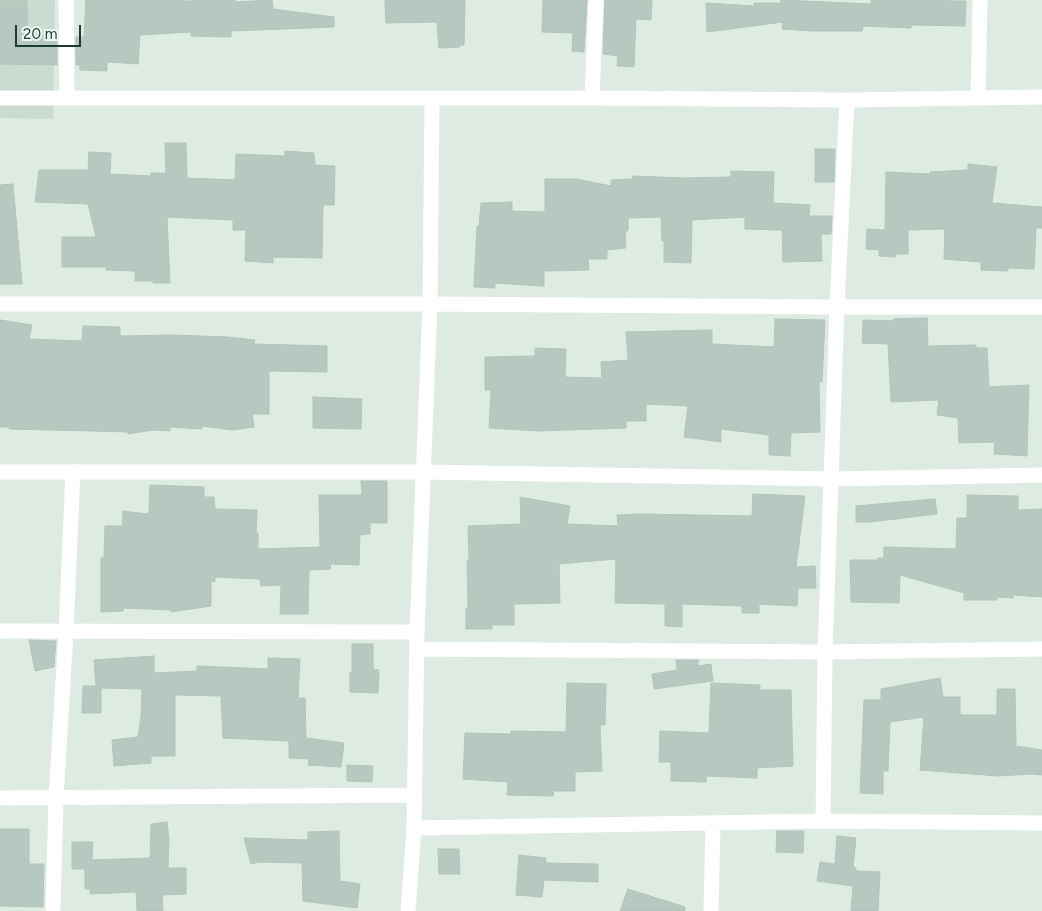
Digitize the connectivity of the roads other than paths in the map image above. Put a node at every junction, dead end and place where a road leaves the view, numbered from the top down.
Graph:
1 (66, 0) edge
2 (596, 0) edge
3 (980, 0) edge
4 (1042, 96) edge
5 (0, 98) edge
6 (67, 98) junction
7 (432, 98) junction
8 (592, 98) junction
9 (978, 98) junction
10 (847, 100) junction
11 (0, 304) edge
12 (430, 304) junction
13 (837, 307) junction
14 (1042, 307) edge
15 (73, 471) junction
16 (0, 472) edge
17 (424, 472) junction
18 (1042, 475) edge
19 (832, 479) junction
20 (0, 631) edge
21 (66, 632) junction
22 (418, 632) junction
23 (418, 649) junction
24 (1042, 649) edge
25 (825, 652) junction
26 (414, 795) junction
27 (0, 798) edge
28 (56, 798) junction
29 (823, 821) junction
30 (1042, 823) edge
31 (713, 824) junction
32 (414, 828) junction
33 (53, 911) edge
34 (408, 911) edge
35 (711, 911) edge

1 - 6 street
2 - 8 street
3 - 9 street
4 - 9 street
5 - 6 street
6 - 7 street
7 - 8 street
7 - 12 street
8 - 10 street
9 - 10 street
10 - 13 street
11 - 12 street
12 - 13 street
12 - 17 street
13 - 14 street
13 - 19 street
15 - 16 street
15 - 17 street
15 - 21 street
17 - 19 street
17 - 22 street
18 - 19 street
19 - 25 street
20 - 21 street
21 - 22 street
21 - 28 street
22 - 23 street
23 - 25 street
23 - 26 street
24 - 25 street
25 - 29 street
26 - 28 street
26 - 32 street
27 - 28 street
28 - 33 street
29 - 30 street
29 - 31 street
31 - 32 street
31 - 35 street
32 - 34 street

